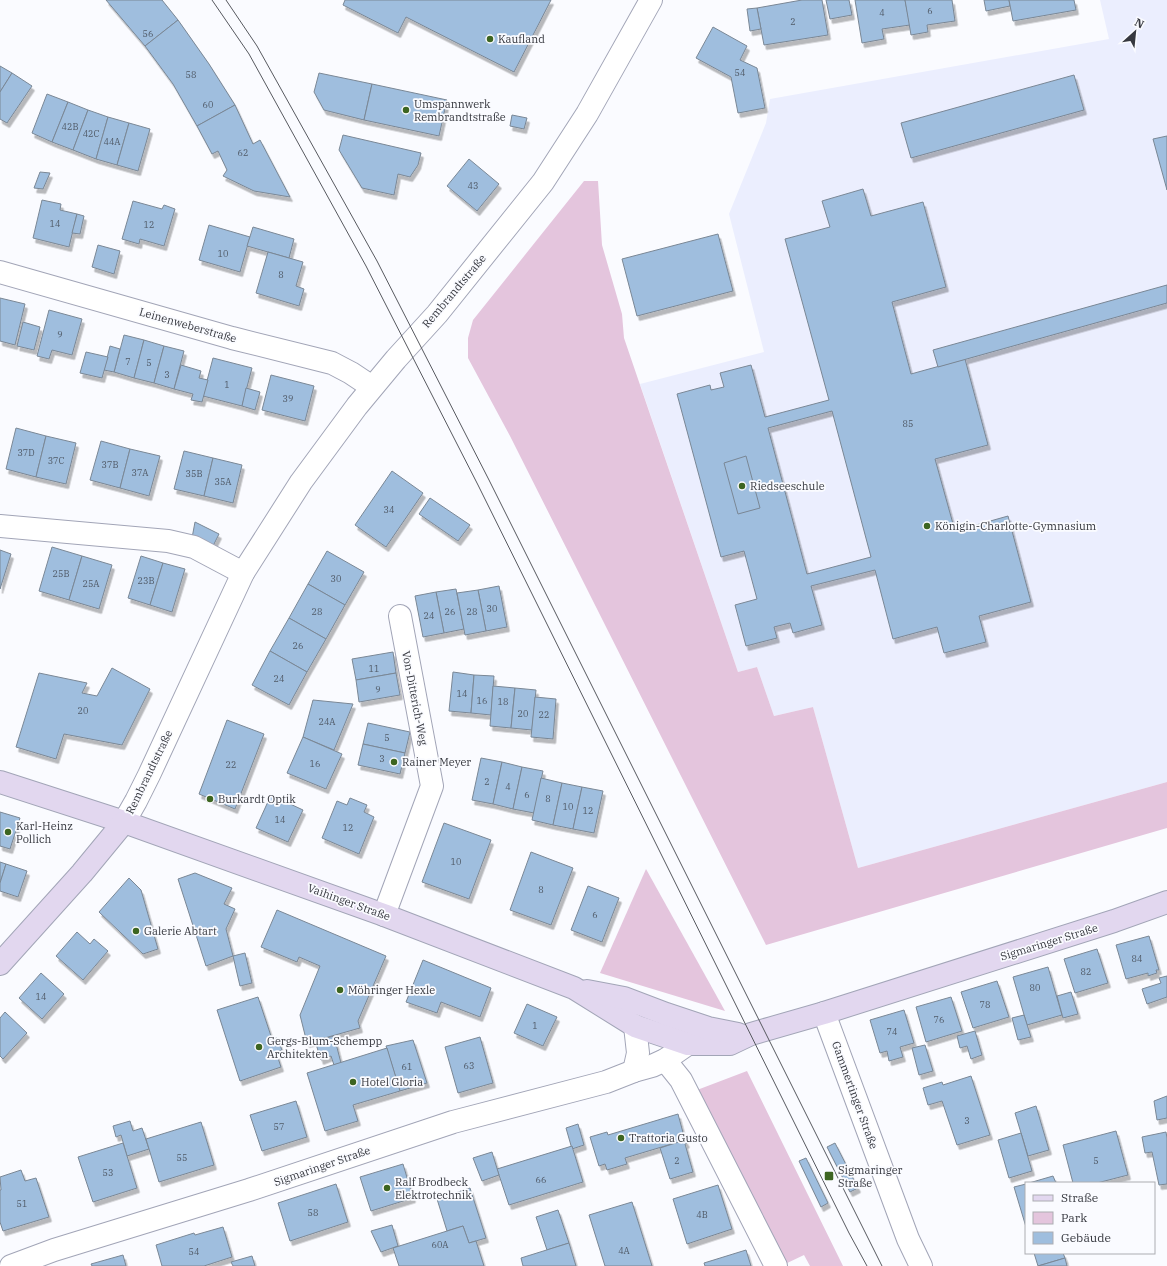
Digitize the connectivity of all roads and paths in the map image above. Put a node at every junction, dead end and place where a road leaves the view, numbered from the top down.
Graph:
1 (651, 0) edge
2 (0, 272) edge
3 (372, 387) junction
4 (0, 526) edge
5 (243, 573) junction
6 (400, 616) dead end
7 (0, 782) edge
8 (124, 822) junction
9 (1167, 902) edge
10 (384, 915) junction
11 (0, 964) edge
12 (574, 988) junction
13 (824, 1013) junction
14 (636, 1026) junction
15 (747, 1035) junction
16 (688, 1044) junction
17 (665, 1060) junction
18 (634, 1071) junction
19 (11, 1266) edge
20 (776, 1266) edge
21 (921, 1266) edge

1 - 3 street, Rembrandtstraße
2 - 3 street, Leinenweberstraße
3 - 5 street, Rembrandtstraße
4 - 5 street
5 - 8 street, Rembrandtstraße
6 - 10 street, Von-Ditterich-Weg
7 - 8 main road, Vaihinger Straße
8 - 10 main road, Vaihinger Straße
8 - 11 main road, Rembrandtstraße
9 - 13 main road, Sigmaringer Straße
10 - 12 main road, Vaihinger Straße
12 - 14 main road, Vaihinger Straße
12 - 15 main road, Sigmaringer Straße
13 - 15 main road, Sigmaringer Straße
13 - 21 street, Gammertinger Straße
14 - 16 main road, Vaihinger Straße
14 - 18 street
15 - 16 main road, Sigmaringer Straße
16 - 17 street, Sigmaringer Straße
17 - 18 street, Sigmaringer Straße
17 - 20 street
18 - 19 street, Sigmaringer Straße

